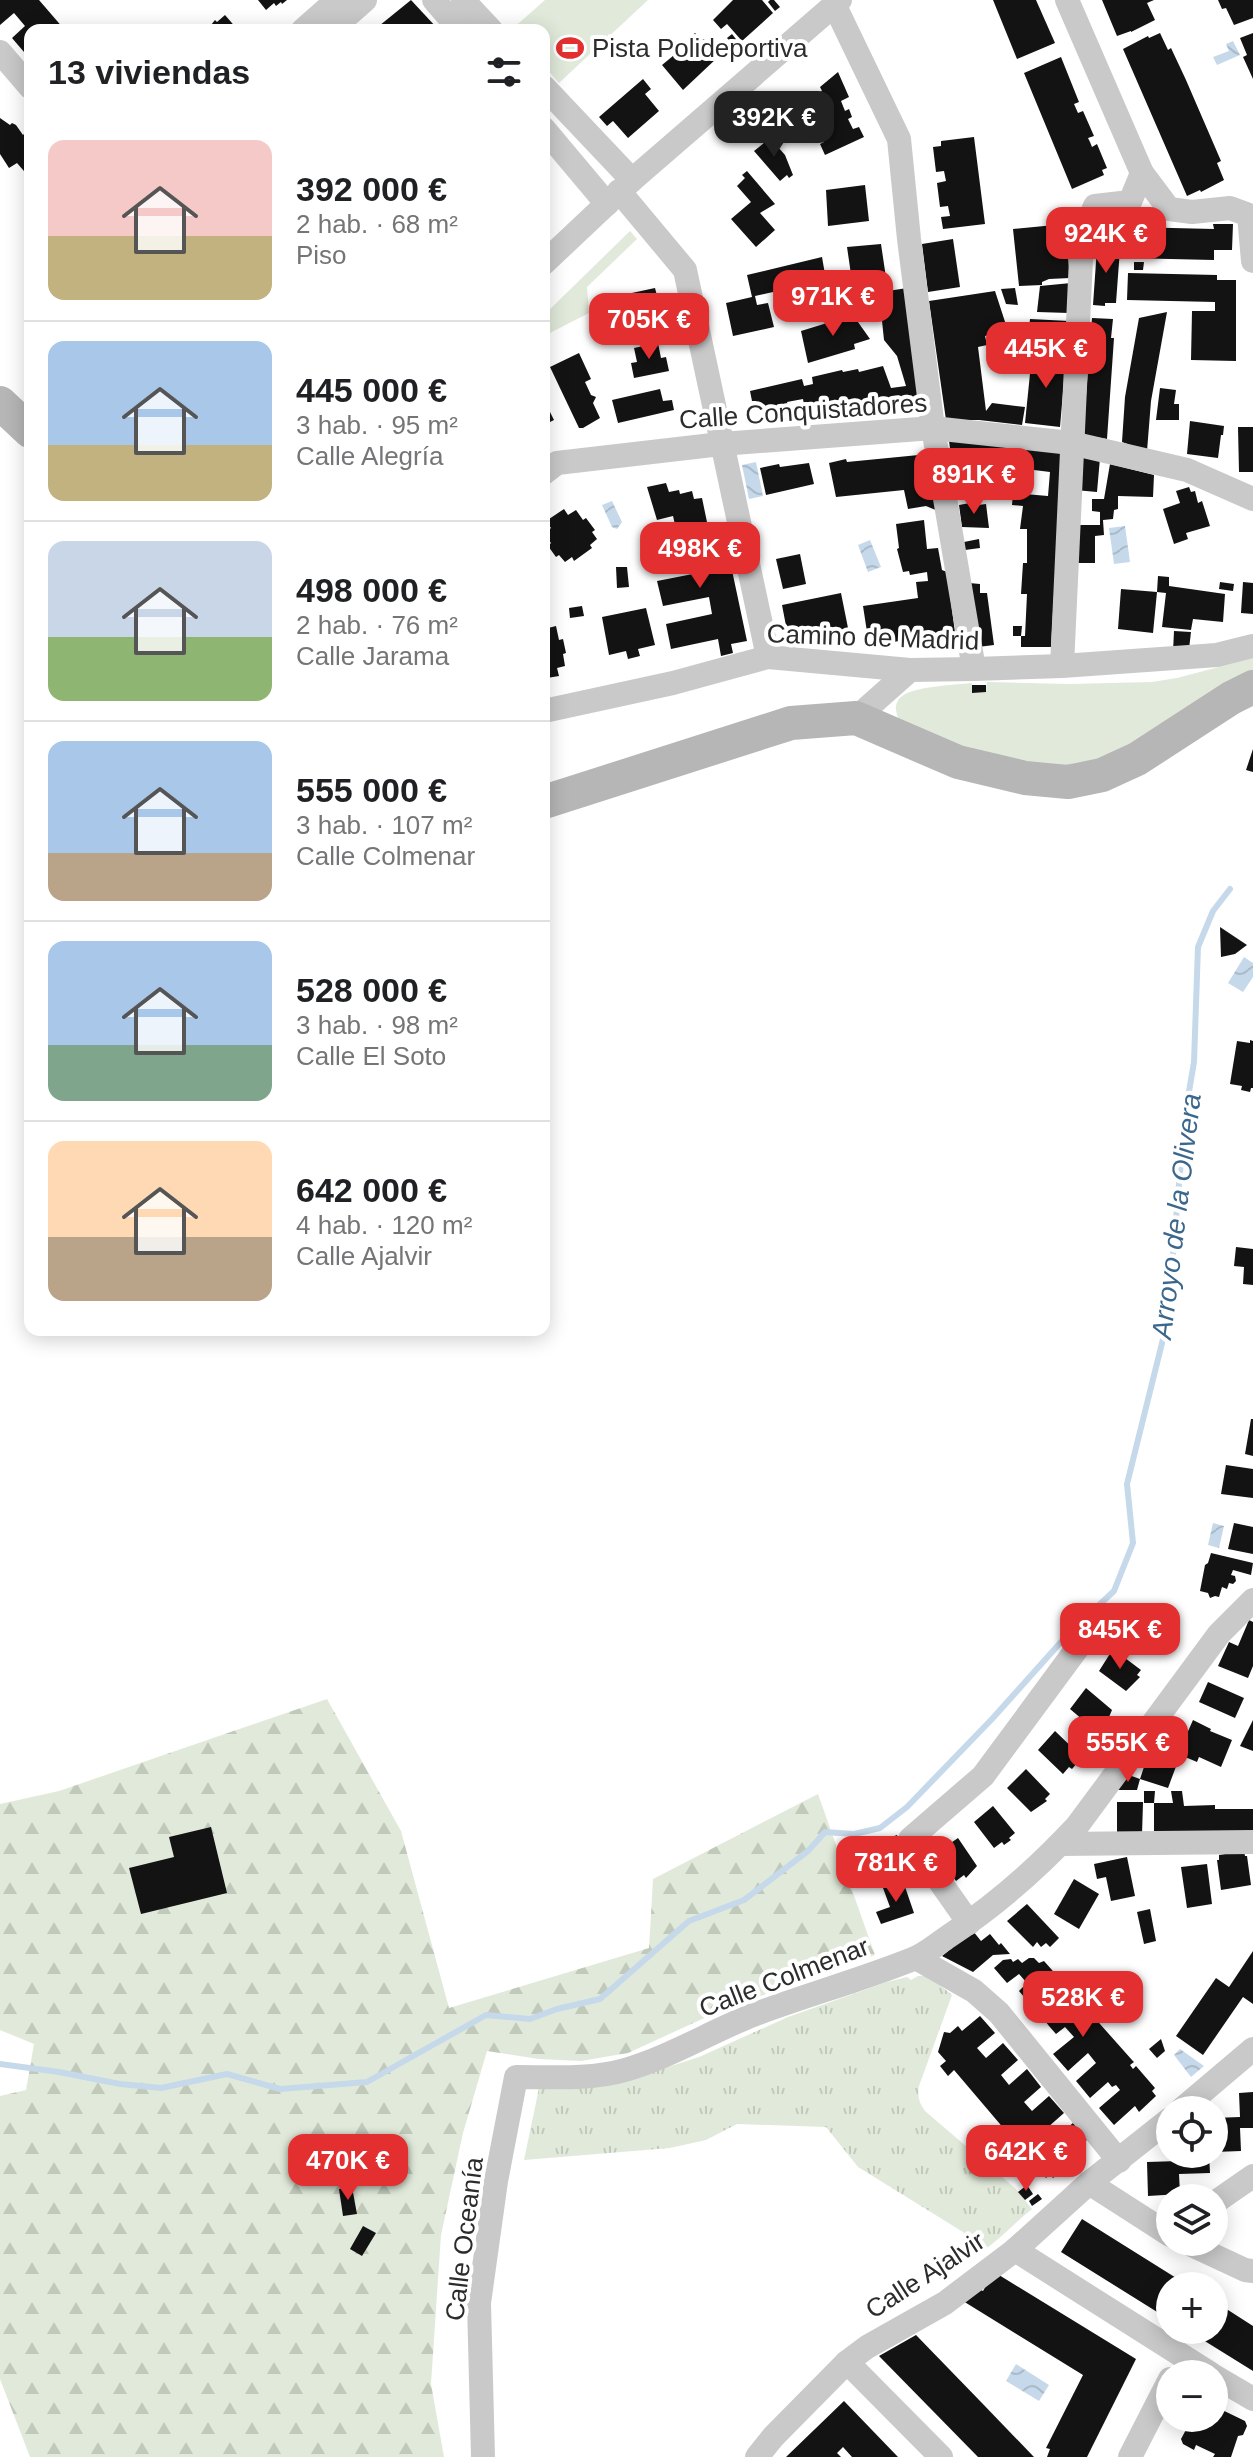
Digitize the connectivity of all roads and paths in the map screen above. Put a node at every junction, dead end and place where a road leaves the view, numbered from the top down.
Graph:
1 (337, 0) edge
2 (365, 0) edge
3 (434, 0) edge
4 (463, 0) edge
5 (1067, 0) edge
6 (837, 2) edge
7 (310, 24) edge
8 (338, 24) edge
9 (455, 24) edge
10 (485, 24) edge
11 (0, 52) edge
12 (24, 80) edge
13 (550, 95) edge
14 (550, 134) edge
15 (1142, 173) junction
16 (619, 192) junction
17 (1130, 202) junction
18 (1169, 209) junction
19 (550, 257) edge
20 (1253, 261) edge
21 (0, 403) edge
22 (24, 425) edge
23 (933, 428) junction
24 (1071, 443) junction
25 (721, 444) junction
26 (550, 468) edge
27 (1253, 499) edge
28 (1253, 646) edge
29 (768, 657) junction
30 (1062, 666) junction
31 (974, 669) junction
32 (910, 670) junction
33 (1252, 688) edge
34 (550, 710) edge
35 (856, 718) junction
36 (550, 800) edge
37 (1253, 1600) edge
38 (1093, 1627) dead end
39 (1253, 1842) edge
40 (1060, 1844) junction
41 (969, 1923) junction
42 (916, 1958) junction
43 (1253, 2049) edge
44 (516, 2077) joint
45 (1198, 2096) edge
46 (1156, 2131) edge
47 (1119, 2161) junction
48 (1253, 2176) edge
49 (1089, 2183) junction
50 (1228, 2193) edge
51 (1156, 2226) edge
52 (1015, 2250) junction
53 (1215, 2256) edge
54 (1253, 2271) edge
55 (1163, 2360) edge
56 (847, 2362) junction
57 (1228, 2384) edge
58 (1253, 2399) edge
59 (1156, 2406) edge
60 (483, 2457) edge
61 (757, 2457) edge
62 (941, 2457) edge
63 (1130, 2457) edge

1 - 7 street
2 - 8 street
3 - 9 street
4 - 10 street
5 - 15 street
6 - 16 street
6 - 23 street
11 - 12 street
13 - 16 street
14 - 16 street
15 - 17 street
15 - 18 street
16 - 19 street
16 - 25 street
17 - 18 street
17 - 24 street
18 - 20 street
21 - 22 street
23 - 24 street, Calle Conquistadores
23 - 25 street, Calle Conquistadores
23 - 31 street
24 - 27 street, Calle Conquistadores
24 - 30 street
25 - 26 street, Calle Conquistadores
25 - 29 street
28 - 30 street, Camino de Madrid
29 - 32 street, Camino de Madrid
29 - 34 street, Camino de Madrid
30 - 31 street, Camino de Madrid
31 - 32 street, Camino de Madrid
32 - 35 street
33 - 35 street
35 - 36 street
37 - 40 street, Calle Colmenar
38 - 41 street
39 - 40 street
40 - 41 street, Calle Colmenar
41 - 42 street, Calle Colmenar
42 - 44 street, Calle Colmenar
42 - 47 street
43 - 45 street
44 - 60 street, Calle Oceanía
46 - 47 street, Calle Ajalvir
47 - 49 street, Calle Ajalvir
48 - 50 street
49 - 51 street
49 - 52 street, Calle Ajalvir
52 - 55 street
52 - 56 street, Calle Ajalvir
53 - 54 street
56 - 61 street, Calle Ajalvir
56 - 62 street
57 - 58 street
59 - 63 street

